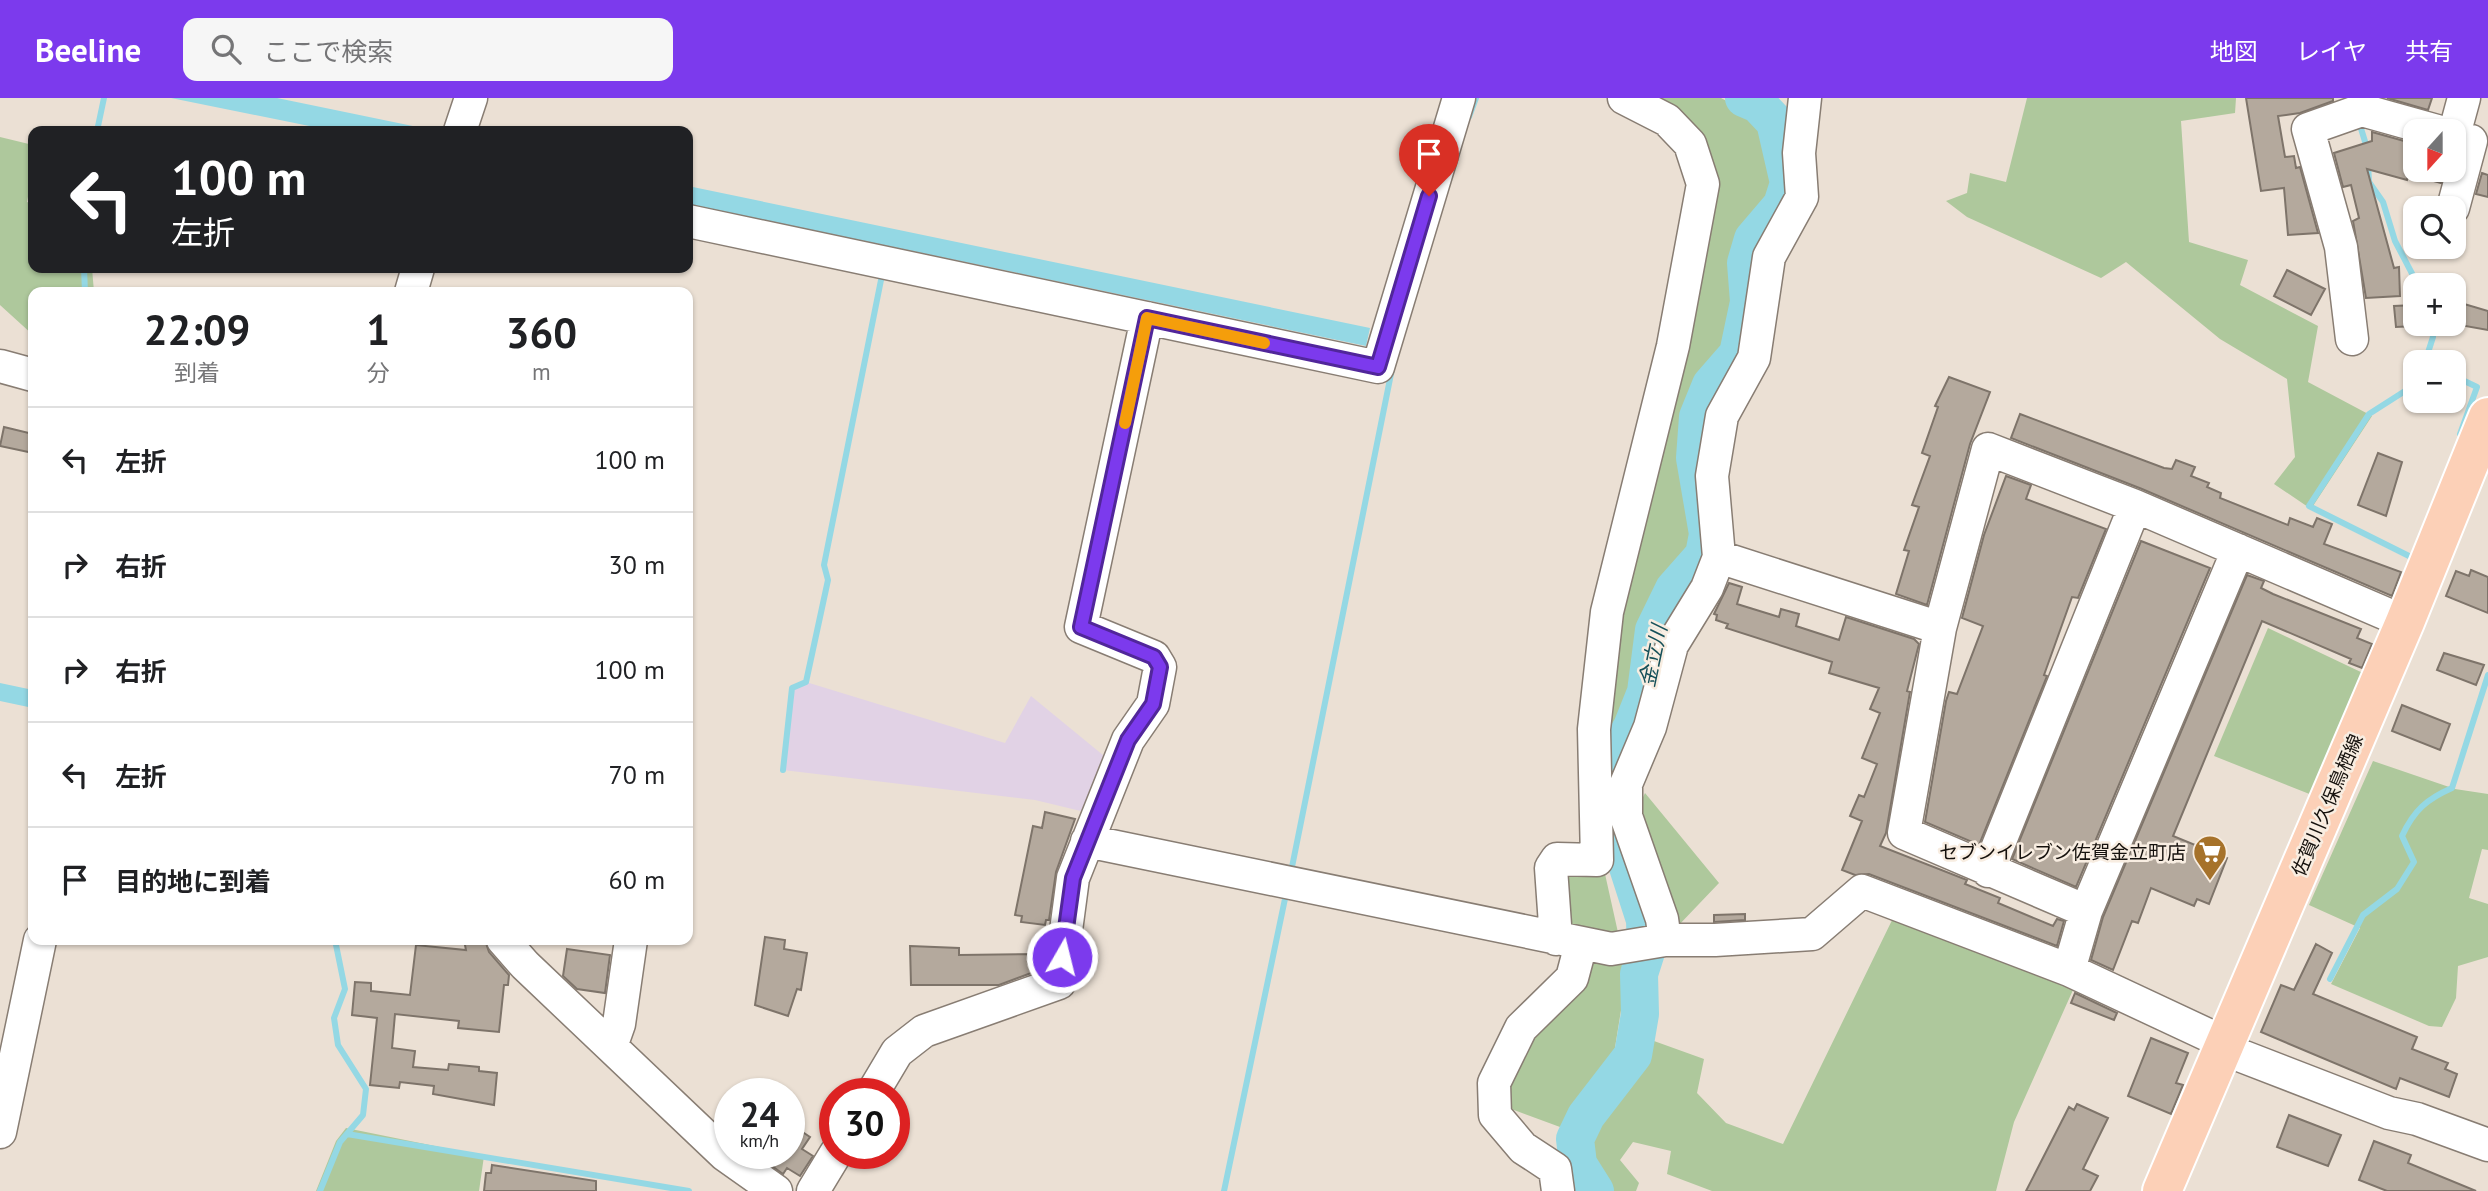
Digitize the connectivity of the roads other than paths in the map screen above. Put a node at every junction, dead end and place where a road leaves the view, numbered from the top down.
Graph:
1 (471, 98) edge
2 (1458, 98) edge
3 (1624, 98) edge
4 (1805, 98) edge
5 (2464, 98) edge
6 (2465, 119) edge
7 (2403, 121) edge
8 (462, 126) edge
9 (693, 222) edge
10 (1147, 318) junction
11 (2352, 339) dead end
12 (0, 366) edge
13 (28, 374) edge
14 (2488, 418) edge
15 (2135, 506) junction
16 (2238, 550) junction
17 (1719, 557) junction
18 (2405, 622) junction
19 (1940, 628) junction
20 (1087, 841) junction
21 (1988, 871) junction
22 (2086, 911) junction
23 (1665, 940) junction
24 (1568, 941) junction
25 (39, 945) edge
26 (507, 945) edge
27 (630, 945) edge
28 (2069, 970) junction
29 (2225, 1043) junction
30 (611, 1044) junction
31 (882, 1078) edge
32 (0, 1132) edge
33 (2488, 1145) edge
34 (826, 1169) edge
35 (776, 1191) edge
36 (813, 1191) edge
37 (1558, 1191) edge
38 (2162, 1191) edge

1 - 8 street
2 - 10 street
3 - 24 street
4 - 17 street
5 - 6 street
7 - 11 street
9 - 10 street
10 - 20 street
12 - 13 street
14 - 18 main road, 佐賀川久保鳥栖線
15 - 16 street
15 - 19 street
15 - 21 street
16 - 18 street
16 - 22 street
17 - 19 street
17 - 23 street
18 - 29 main road, 佐賀川久保鳥栖線
19 - 21 street
20 - 24 street
20 - 31 street
21 - 22 street
22 - 28 street
23 - 24 street
23 - 28 street
24 - 37 street
25 - 32 street
26 - 30 street
27 - 30 street
28 - 29 street
29 - 33 street
29 - 38 main road, 佐賀川久保鳥栖線
30 - 35 street
34 - 36 street

